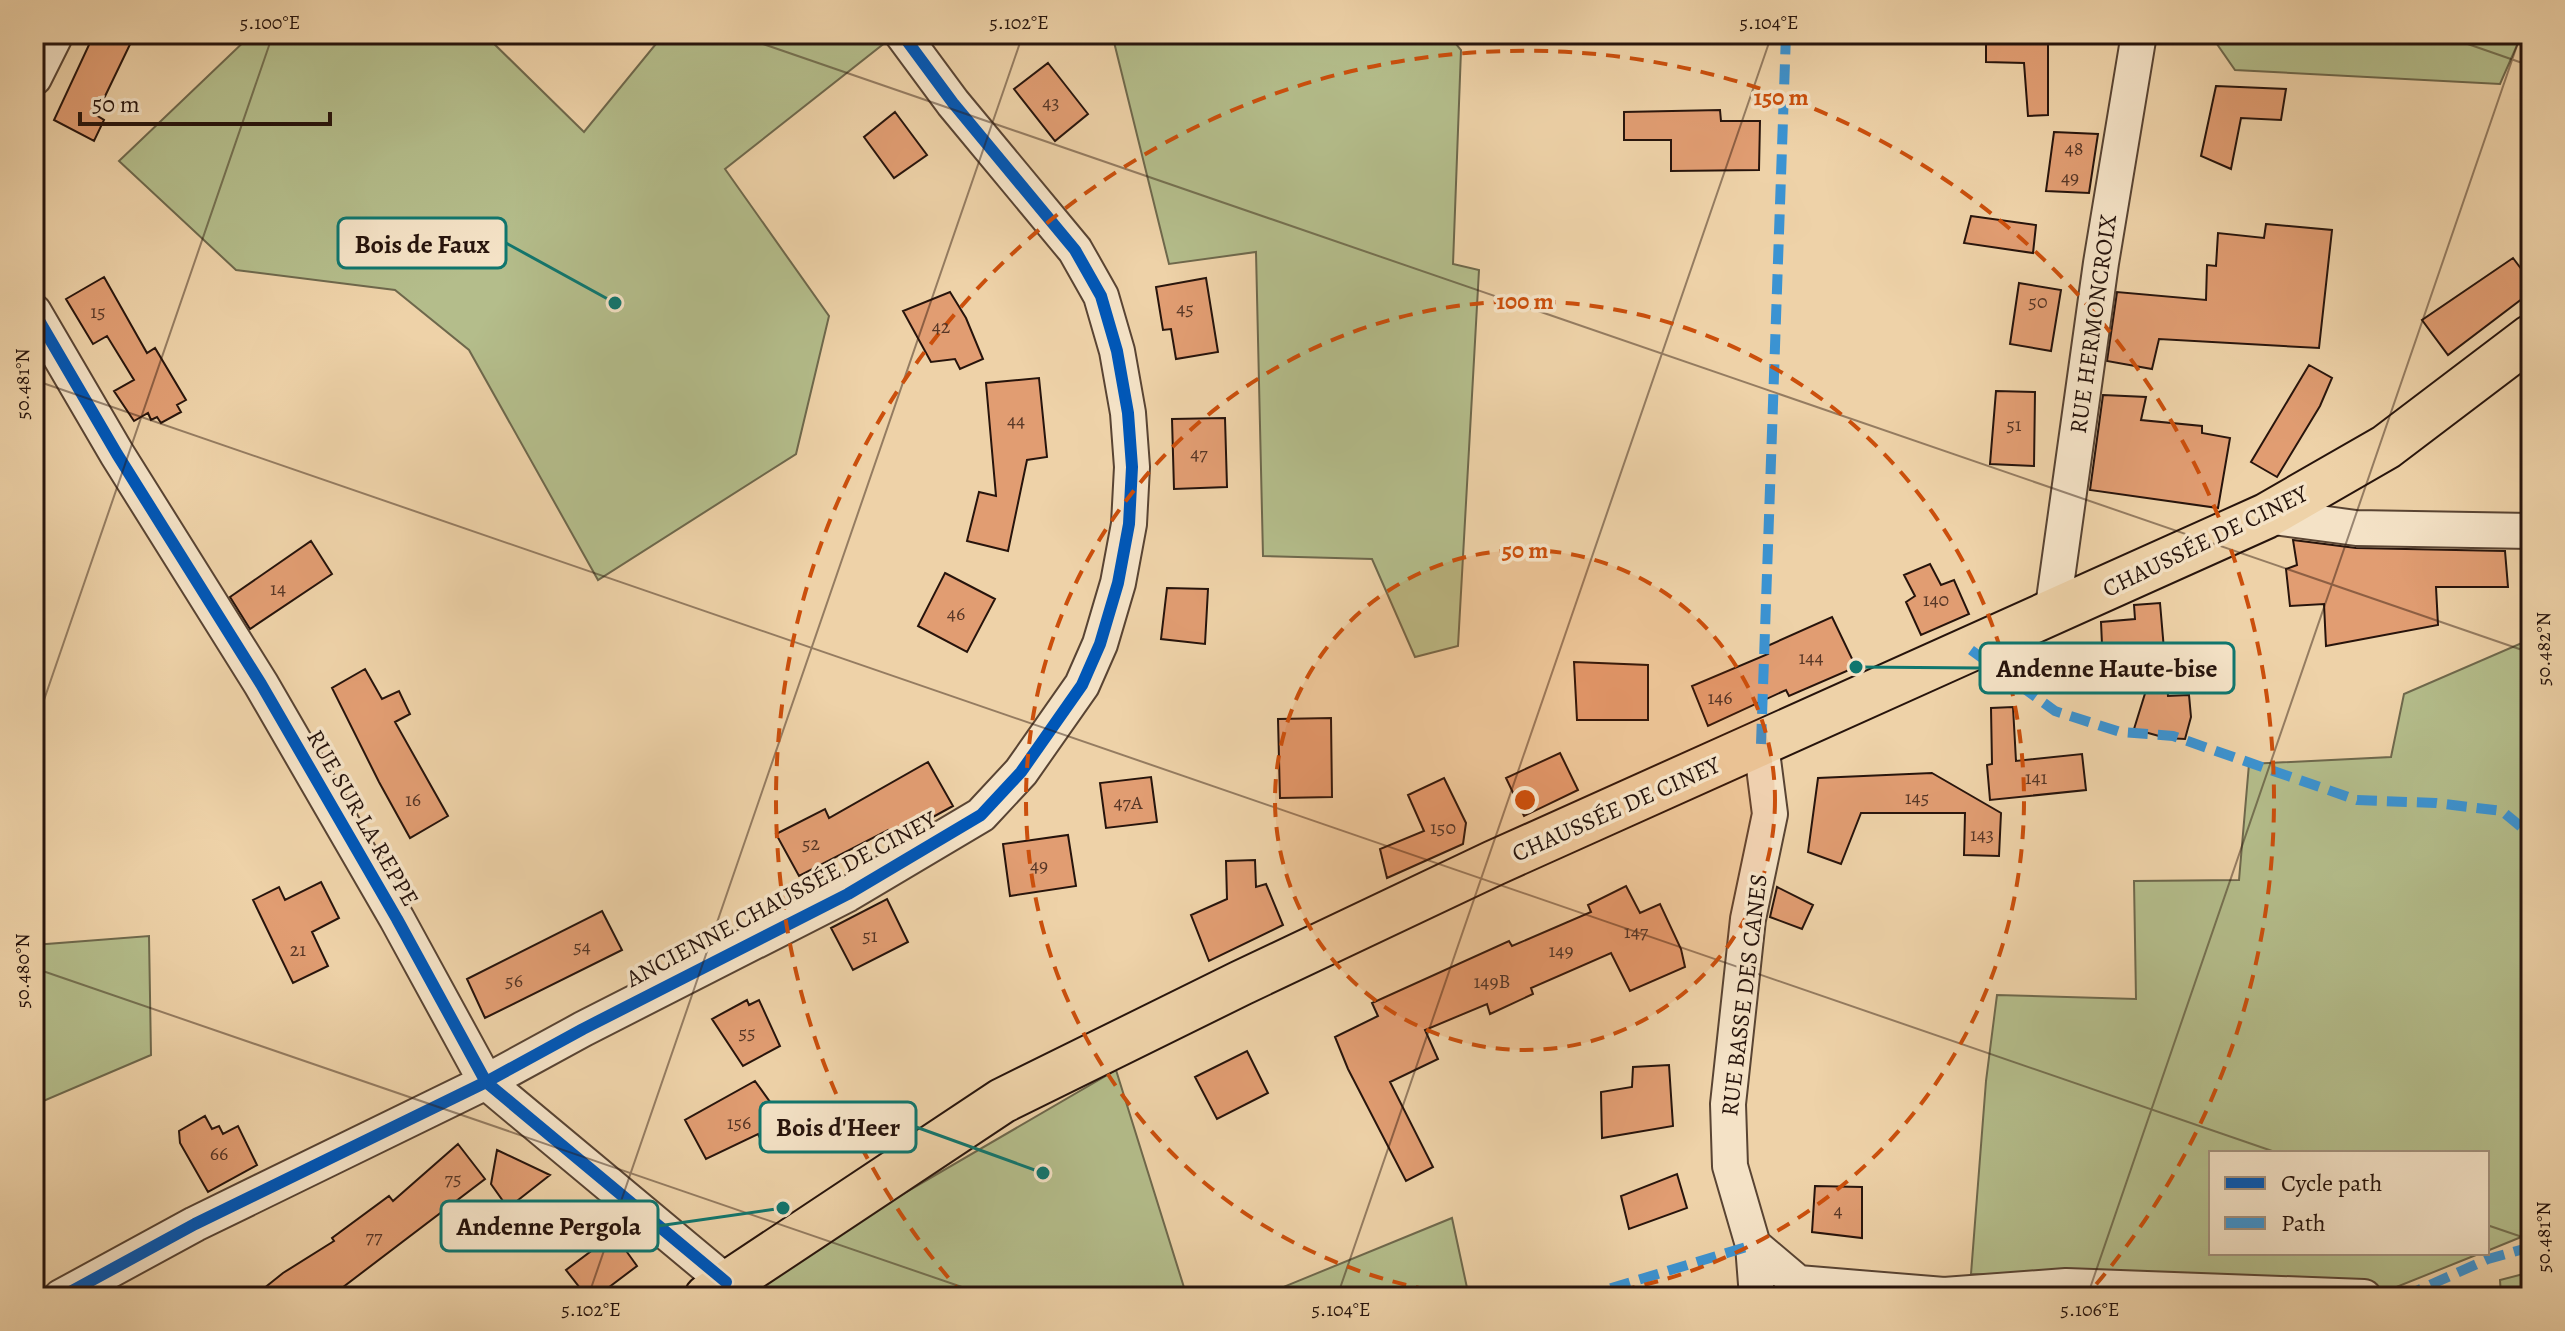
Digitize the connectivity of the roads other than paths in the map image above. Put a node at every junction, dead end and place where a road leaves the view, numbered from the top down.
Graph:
1 (56, 34) edge
2 (902, 34) edge
3 (2139, 34) edge
4 (34, 78) edge
5 (34, 312) edge
6 (2531, 337) edge
7 (2266, 516) junction
8 (2531, 531) edge
9 (2052, 614) junction
10 (1761, 744) junction
11 (486, 1082) junction
12 (1753, 1245) junction
13 (716, 1290) edge
14 (61, 1297) edge
15 (1757, 1297) edge
16 (2364, 1297) edge

1 - 4 street
2 - 11 street, ANCIENNE CHAUSSÉE DE CINEY
3 - 9 street, RUE HERMONCROIX
5 - 11 street, RUE SUR LA REPPE
6 - 7 main road, CHAUSSÉE DE CINEY
7 - 8 street
7 - 9 main road, CHAUSSÉE DE CINEY
9 - 10 main road, CHAUSSÉE DE CINEY
10 - 12 street, RUE BASSE DES CANES
10 - 13 main road, CHAUSSÉE DE CINEY
11 - 13 street, RUE SUR LA REPPE
11 - 14 street, ANCIENNE CHAUSSÉE DE CINEY
12 - 15 street, RUE BASSE DES CANES
12 - 16 street

